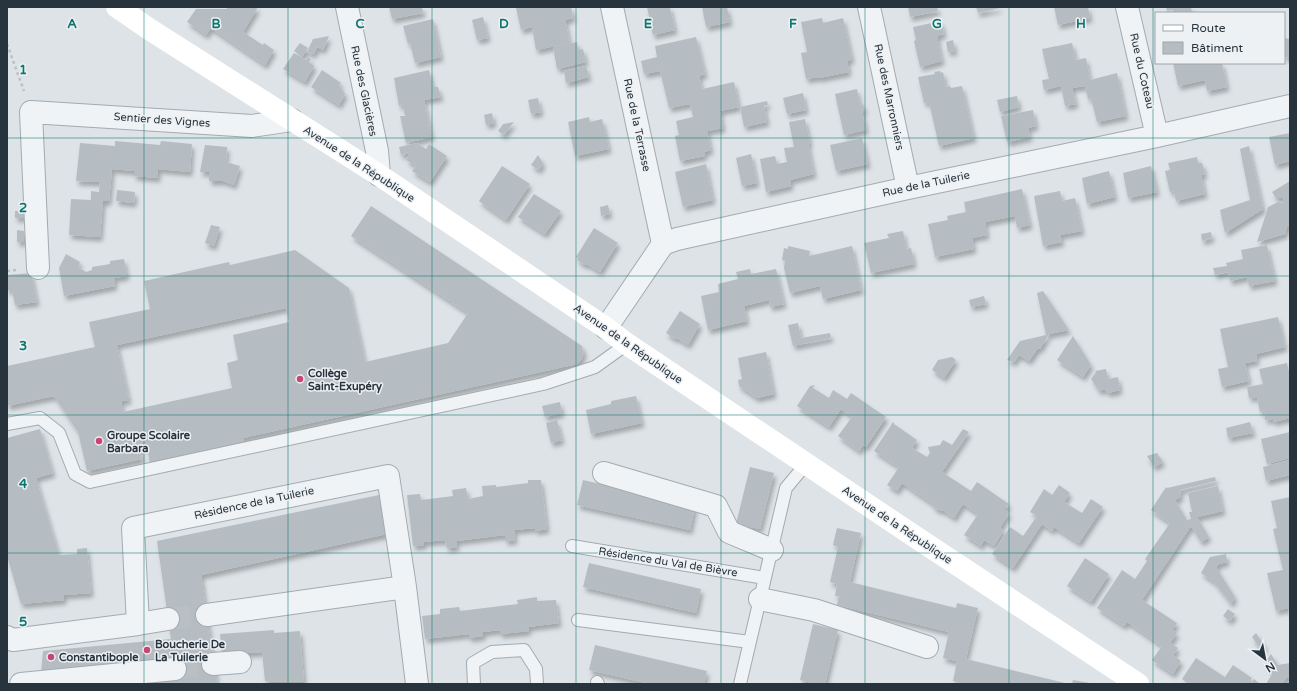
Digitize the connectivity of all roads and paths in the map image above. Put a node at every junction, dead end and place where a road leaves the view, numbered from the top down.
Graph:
1 (116, 7) edge
2 (347, 7) edge
3 (612, 7) edge
4 (870, 7) edge
5 (1127, 7) edge
6 (7, 44) edge
7 (1290, 106) edge
8 (31, 112) junction
9 (292, 120) junction
10 (1157, 136) junction
11 (379, 175) junction
12 (908, 188) junction
13 (663, 244) junction
14 (38, 268) dead end
15 (606, 328) junction
16 (627, 344) junction
17 (7, 424) edge
18 (806, 464) junction
19 (604, 473) dead end
20 (572, 546) dead end
21 (772, 550) junction
22 (405, 587) junction
23 (763, 589) junction
24 (207, 615) tunnel mouth
25 (168, 619) tunnel mouth
26 (578, 620) dead end
27 (138, 624) junction
28 (7, 638) edge
29 (750, 642) junction
30 (926, 647) dead end
31 (240, 662) dead end
32 (213, 664) tunnel mouth
33 (175, 669) tunnel mouth
34 (21, 684) edge
35 (417, 684) edge
36 (474, 684) edge
37 (537, 684) edge
38 (740, 684) edge
39 (1138, 684) edge

1 - 9 street, Avenue de la République
2 - 11 street, Rue des Glacières
3 - 13 street, Rue de la Terrasse
4 - 12 street, Rue des Marronniers
5 - 10 street, Rue du Coteau
6 - 8 path
7 - 10 street, Rue de la Tuilerie
8 - 9 street, Sentier des Vignes
8 - 14 street
9 - 11 street, Avenue de la République
10 - 12 street, Rue de la Tuilerie
11 - 15 street, Avenue de la République
12 - 13 street, Rue de la Tuilerie
13 - 15 street
15 - 16 street, Avenue de la République
16 - 17 lane
16 - 18 street, Avenue de la République
18 - 21 lane
18 - 39 street, Avenue de la République
19 - 21 street
20 - 23 lane, Résidence du Val de Bièvre
21 - 23 lane
22 - 24 street
22 - 27 street, Résidence de la Tuilerie
22 - 35 street, Résidence de la Tuilerie
23 - 29 lane
23 - 30 street, Résidence du Val de Bièvre
25 - 27 street
26 - 29 lane
27 - 28 street
29 - 38 lane
31 - 32 street
33 - 34 street
36 - 37 lane

